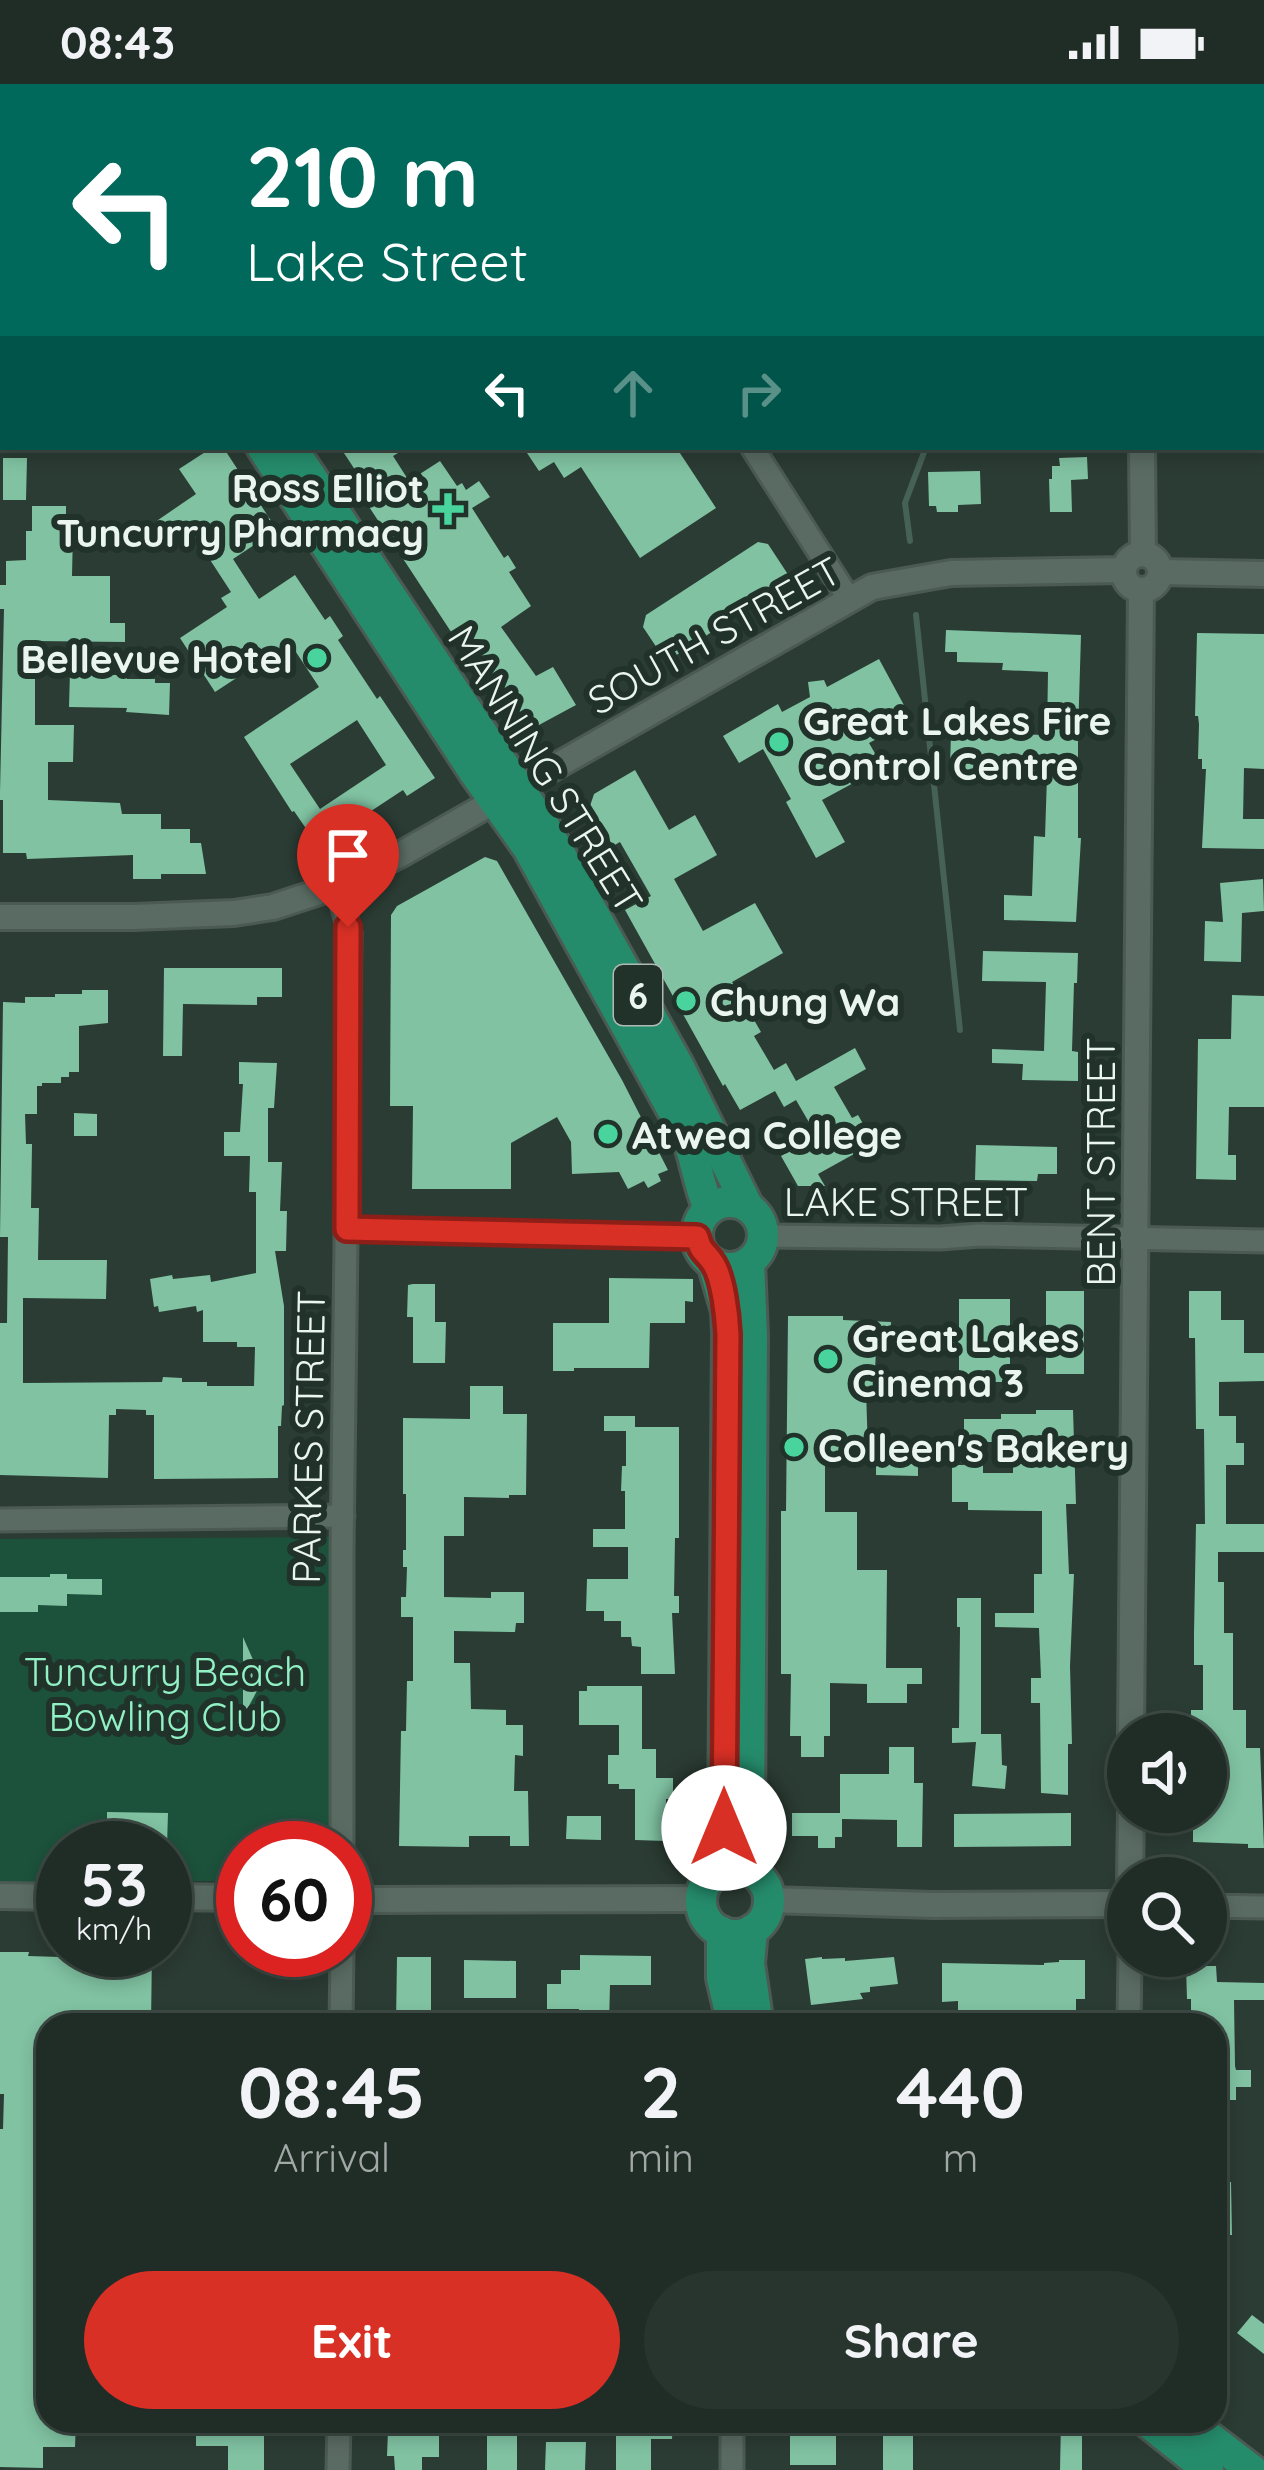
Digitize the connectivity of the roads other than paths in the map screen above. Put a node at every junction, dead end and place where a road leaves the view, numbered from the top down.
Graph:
1 (264, 450) edge
2 (293, 450) edge
3 (754, 450) edge
4 (1142, 450) edge
5 (1142, 572) junction
6 (1264, 574) edge
7 (849, 598) junction
8 (507, 793) junction
9 (337, 886) junction
10 (0, 917) edge
11 (748, 1207) junction
12 (347, 1229) junction
13 (706, 1236) junction
14 (1136, 1239) junction
15 (1264, 1241) edge
16 (756, 1249) junction
17 (343, 1516) junction
18 (0, 1520) edge
19 (1131, 1713) edge
20 (341, 1821) edge
21 (752, 1871) junction
22 (717, 1872) junction
23 (0, 1896) edge
24 (36, 1897) edge
25 (701, 1899) junction
26 (770, 1900) junction
27 (1107, 1904) edge
28 (1227, 1906) edge
29 (1264, 1907) edge
30 (372, 1908) edge
31 (737, 1931) junction
32 (342, 1977) edge
33 (1130, 1977) edge
34 (341, 2013) edge
35 (730, 2013) edge
36 (756, 2013) edge
37 (1129, 2013) edge
38 (339, 2433) edge
39 (732, 2433) edge
40 (1161, 2433) edge
41 (1196, 2433) edge
42 (1201, 2433) edge
43 (338, 2470) edge
44 (732, 2470) edge
45 (1208, 2470) edge
46 (1229, 2470) edge
47 (1252, 2470) edge

1 - 8 main road, MANNING STREET / 6
2 - 8 main road, MANNING STREET / 6
3 - 7 street
4 - 5 street, BENT STREET
5 - 6 street, SOUTH STREET
5 - 7 street, SOUTH STREET
5 - 14 street, BENT STREET
7 - 8 street, SOUTH STREET
8 - 9 street, SOUTH STREET
8 - 11 main road, MANNING STREET / 6
8 - 13 main road, MANNING STREET / 6
9 - 10 street, SOUTH STREET
9 - 12 street, PARKES STREET
11 - 13 main road
11 - 16 main road, 6
12 - 13 street
12 - 17 street, PARKES STREET
13 - 16 main road
13 - 22 main road, MANNING STREET / 6
14 - 15 street, LAKE STREET
14 - 16 street, LAKE STREET
14 - 19 street, BENT STREET
16 - 21 main road, 6
17 - 18 street
17 - 20 street, PARKES STREET
21 - 22 main road
21 - 26 main road, 6
22 - 25 main road, 6
23 - 24 street
25 - 30 street
25 - 31 main road
26 - 27 street
26 - 31 main road
28 - 29 street
31 - 35 main road
31 - 36 main road
32 - 34 street
33 - 37 street
38 - 43 street
39 - 44 street
40 - 45 main road
41 - 46 street
42 - 47 main road

